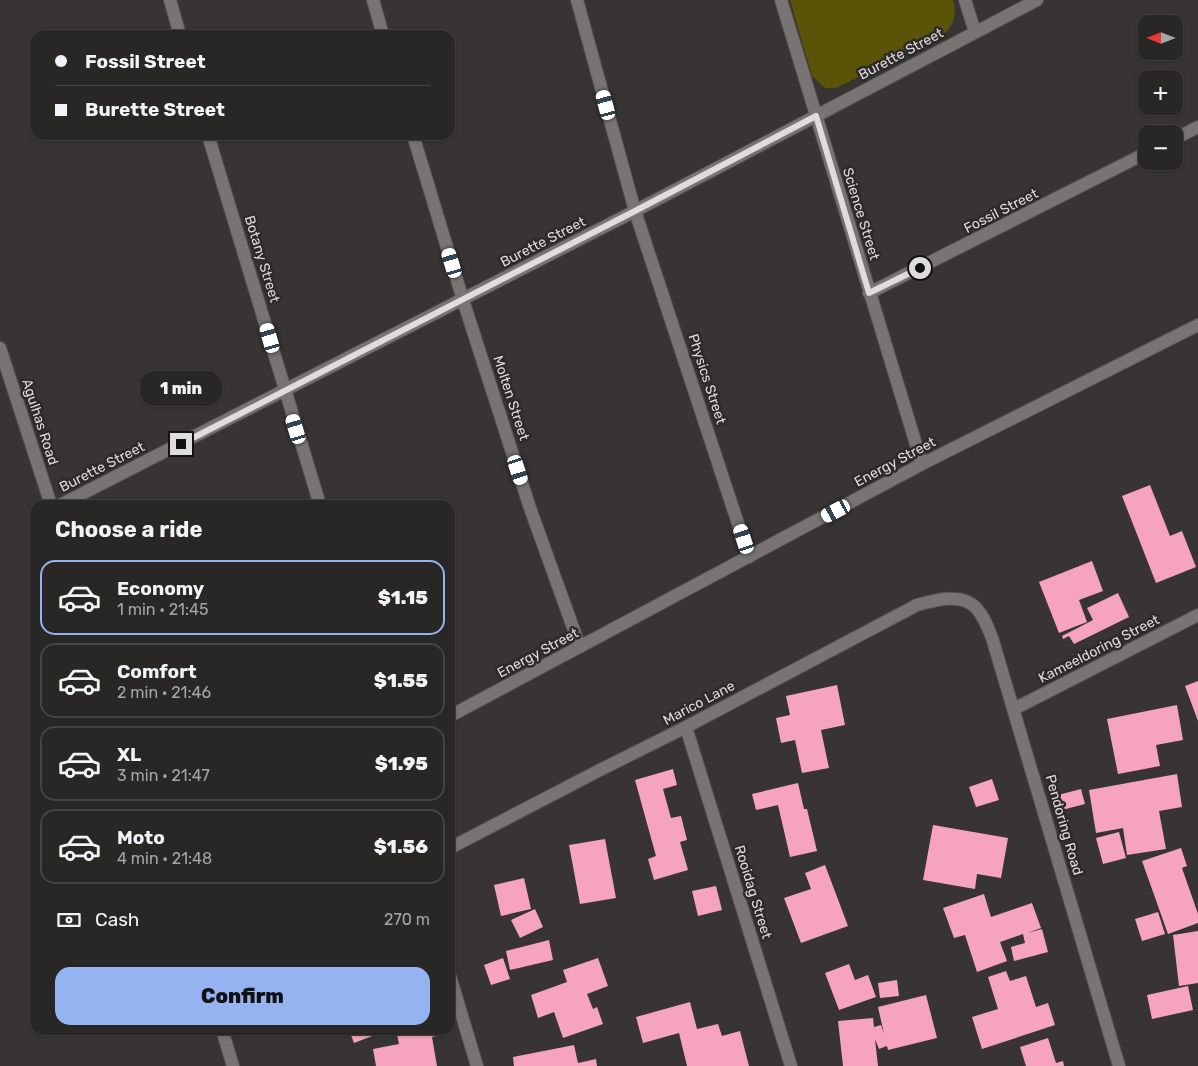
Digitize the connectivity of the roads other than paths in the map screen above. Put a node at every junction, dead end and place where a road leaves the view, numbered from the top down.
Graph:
1 (170, 0) edge
2 (373, 0) edge
3 (577, 0) edge
4 (781, 0) edge
5 (966, 0) edge
6 (1037, 0) edge
7 (179, 30) edge
8 (382, 30) edge
9 (975, 32) junction
10 (816, 116) junction
11 (1198, 127) edge
12 (1183, 134) edge
13 (210, 140) edge
14 (415, 140) edge
15 (1138, 158) edge
16 (635, 211) junction
17 (869, 293) junction
18 (463, 300) junction
19 (1198, 325) edge
20 (0, 348) edge
21 (284, 391) junction
22 (922, 464) junction
23 (49, 500) edge
24 (70, 500) edge
25 (318, 500) edge
26 (749, 557) junction
27 (964, 601) joint
28 (1198, 615) edge
29 (580, 647) junction
30 (1014, 709) junction
31 (455, 713) edge
32 (686, 727) junction
33 (455, 845) edge
34 (455, 993) edge
35 (224, 1035) edge
36 (233, 1066) edge
37 (477, 1066) edge
38 (791, 1066) edge
39 (1119, 1066) edge

1 - 7 street
2 - 8 street
3 - 16 street, Physics Street
4 - 10 street, Science Street
5 - 9 street
6 - 9 street, Burette Street
9 - 10 street, Burette Street
10 - 16 street, Burette Street
10 - 17 street, Science Street
11 - 12 street
13 - 21 street, Botany Street
14 - 18 street
15 - 17 street, Fossil Street
16 - 18 street, Burette Street
16 - 26 street, Physics Street
17 - 22 street, Science Street
18 - 21 street, Burette Street
18 - 29 street, Molten Street
19 - 22 street, Energy Street
20 - 23 street, Agulhas Road
21 - 24 street, Burette Street
21 - 25 street
22 - 26 street, Energy Street
26 - 29 street, Energy Street
27 - 30 street, Pendoring Road
27 - 32 street, Marico Lane
28 - 30 street, Kameeldoring Street
29 - 31 street, Energy Street
30 - 39 street, Pendoring Road
32 - 33 street, Marico Lane
32 - 38 street, Rooidag Street
34 - 37 street
35 - 36 street

